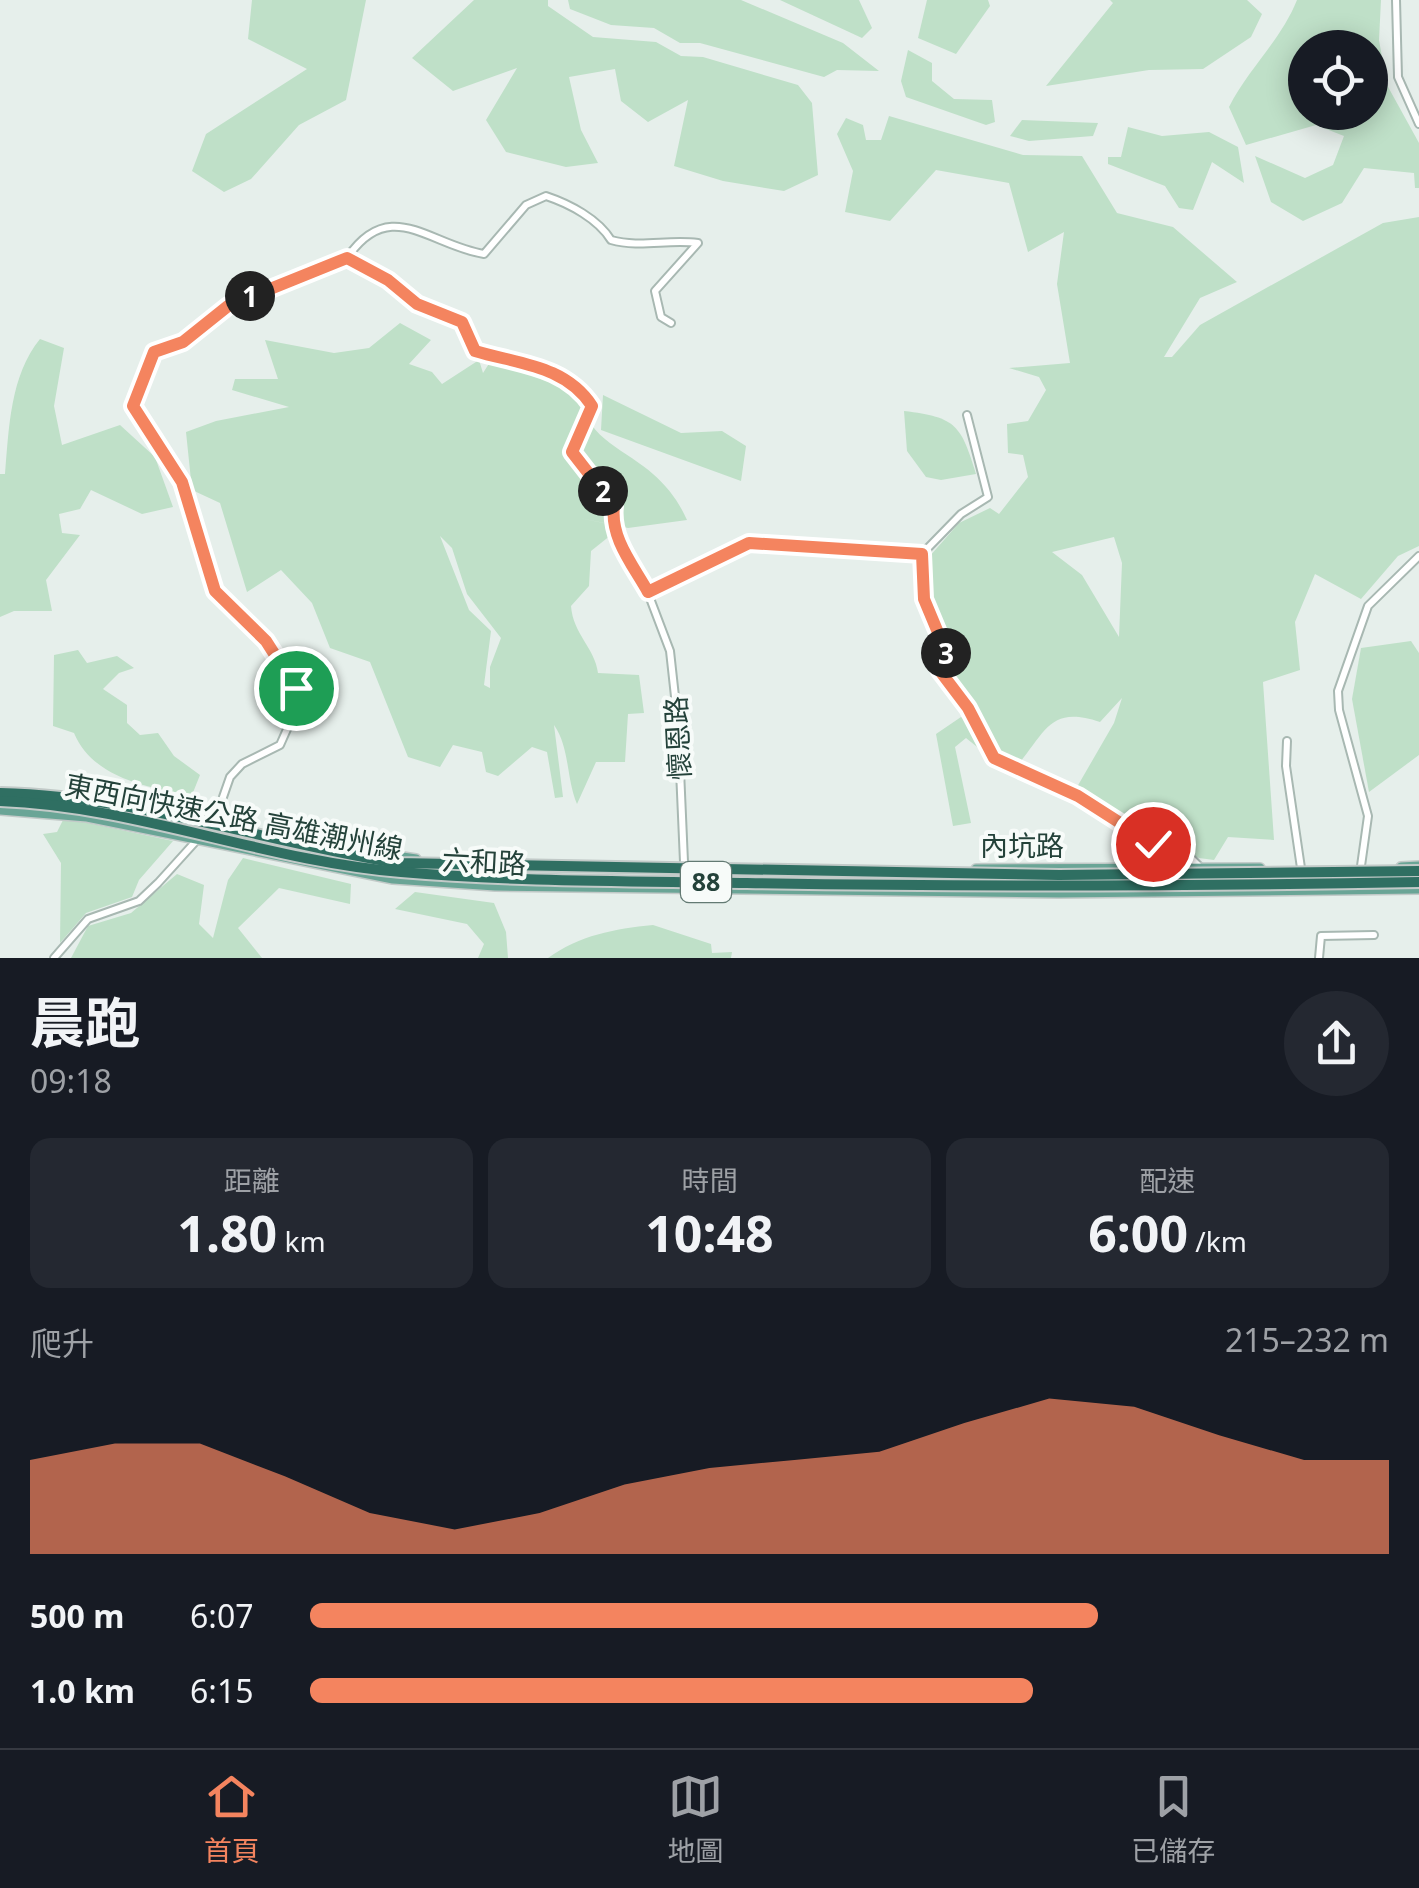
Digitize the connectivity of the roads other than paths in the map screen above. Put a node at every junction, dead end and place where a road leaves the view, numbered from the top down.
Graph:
1 (1396, 0) edge
2 (1419, 124) edge
3 (347, 258) junction
4 (671, 322) dead end
5 (967, 415) dead end
6 (922, 554) junction
7 (1419, 556) edge
8 (648, 592) junction
9 (1288, 740) dead end
10 (0, 791) edge
11 (0, 802) edge
12 (0, 810) edge
13 (215, 820) junction
14 (194, 839) junction
15 (684, 865) junction
16 (1201, 868) junction
17 (1301, 868) junction
18 (1361, 868) junction
19 (1419, 868) edge
20 (1419, 886) edge
21 (685, 889) junction
22 (1355, 892) junction
23 (1374, 935) dead end
24 (54, 958) edge
25 (1319, 958) edge

1 - 2 street
3 - 4 street
3 - 8 street
3 - 13 street
5 - 6 street
6 - 8 street
6 - 16 street
7 - 18 street
8 - 15 street, 懷恩路
9 - 17 street
10 - 13 main road, 六和路
10 - 19 highway, 東西向快速公路 高雄潮州線 / 88, bridge
11 - 20 highway, 東西向快速公路 高雄潮州線 / 88, bridge
12 - 14 main road, 六和路
13 - 14 street
13 - 15 main road, 六和路
14 - 21 main road, 六和路
14 - 24 street
15 - 16 main road, 內坑路
15 - 21 street, 懷恩路
16 - 17 main road, 內坑路
17 - 18 main road, 內坑路
18 - 19 main road, 內坑路
18 - 22 street
20 - 22 main road, 內坑路
21 - 22 main road, 內坑路
23 - 25 street

